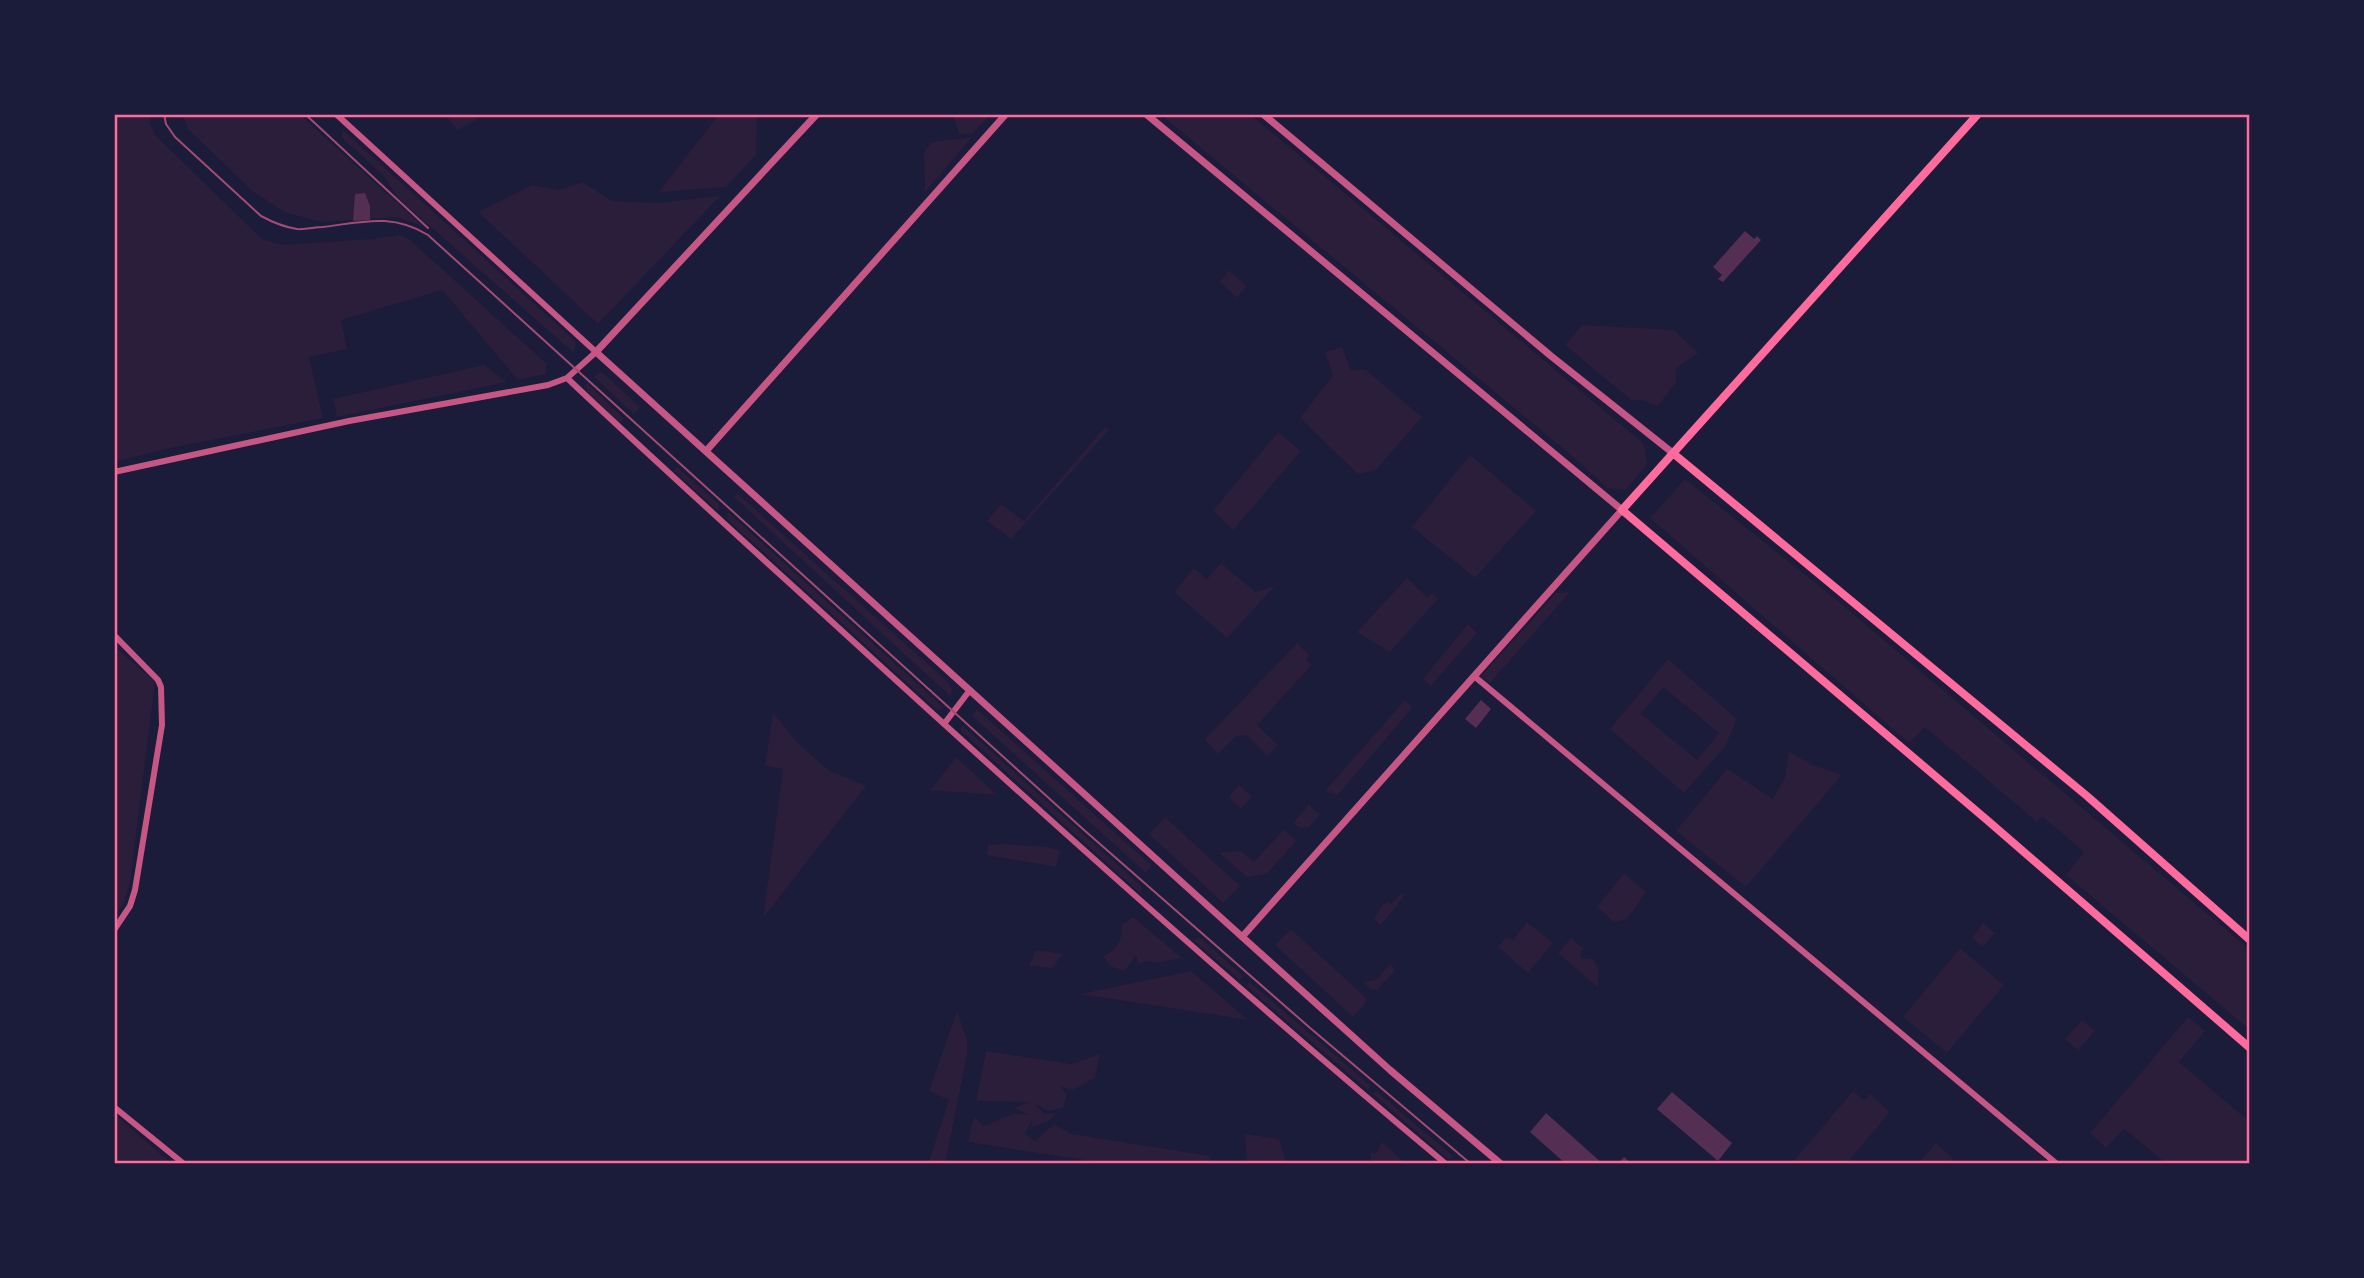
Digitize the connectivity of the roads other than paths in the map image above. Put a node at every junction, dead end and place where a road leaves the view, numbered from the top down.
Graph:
1 (336, 114) edge
2 (817, 114) edge
3 (1006, 114) edge
4 (1146, 114) edge
5 (1263, 114) edge
6 (1978, 114) edge
7 (596, 352) junction
8 (568, 378) junction
9 (706, 450) junction
10 (1674, 454) junction
11 (114, 472) edge
12 (1622, 510) junction
13 (114, 635) edge
14 (1474, 676) junction
15 (970, 691) junction
16 (944, 724) junction
17 (114, 930) edge
18 (1242, 937) junction
19 (2250, 940) edge
20 (2250, 1048) edge
21 (114, 1107) edge
22 (184, 1164) edge
23 (1446, 1164) edge
24 (1502, 1164) edge
25 (2057, 1164) edge

1 - 7 street
2 - 7 street
3 - 9 street
4 - 12 street
5 - 10 street
6 - 10 main road
7 - 8 street
7 - 9 street
8 - 11 street
8 - 16 street
9 - 15 street
10 - 12 main road
10 - 19 main road
12 - 14 street
12 - 20 main road
13 - 17 street
14 - 18 street
14 - 25 street
15 - 16 street
15 - 18 street
16 - 23 street
18 - 24 street
21 - 22 street

